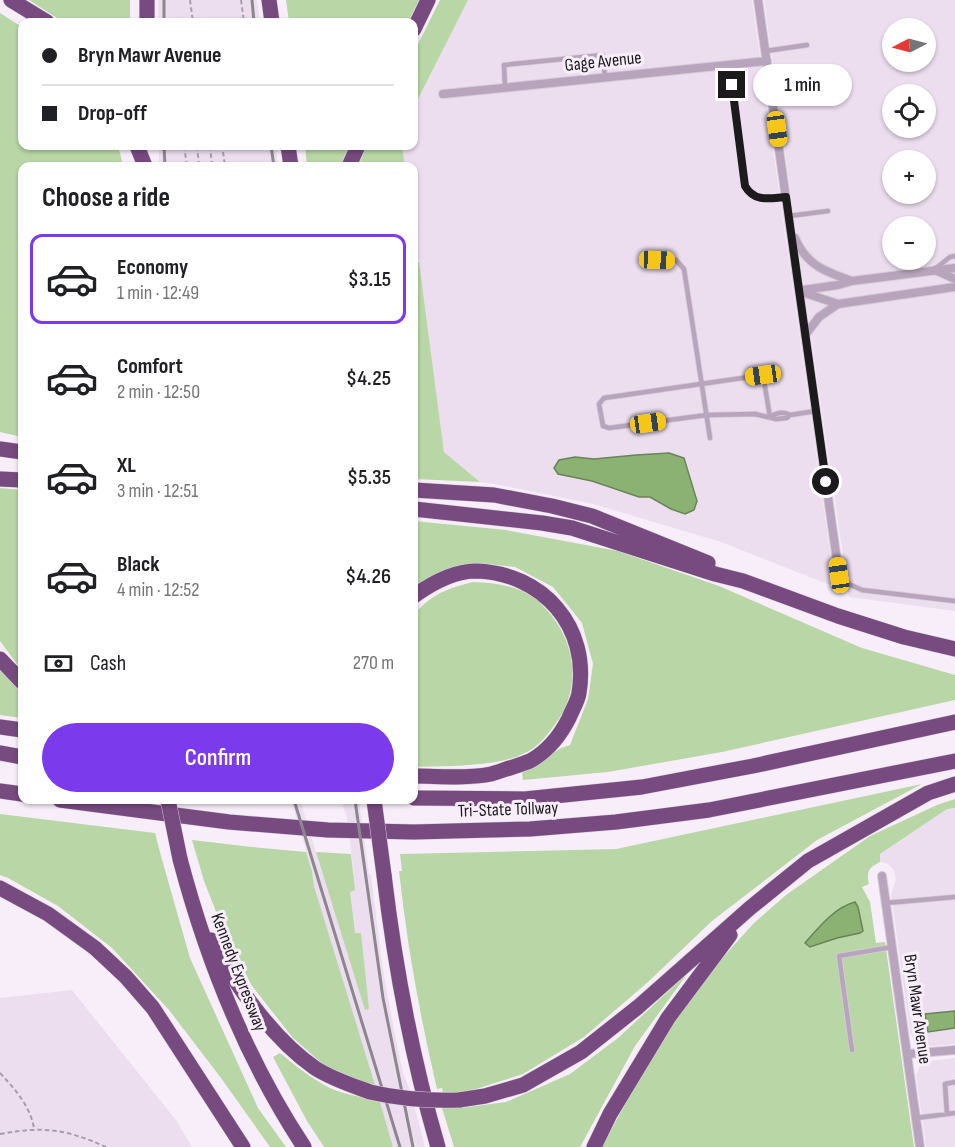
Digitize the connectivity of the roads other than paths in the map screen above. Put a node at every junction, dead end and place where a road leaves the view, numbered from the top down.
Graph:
1 (11, 0) edge
2 (147, 0) edge
3 (268, 0) edge
4 (428, 0) edge
5 (759, 0) edge
6 (40, 18) edge
7 (147, 18) edge
8 (271, 18) edge
9 (418, 21) edge
10 (807, 45) dead end
11 (766, 51) junction
12 (767, 61) junction
13 (730, 65) junction
14 (605, 77) junction
15 (505, 87) junction
16 (443, 94) dead end
17 (786, 197) junction
18 (828, 211) dead end
19 (789, 220) junction
20 (955, 256) edge
21 (657, 260) dead end
22 (936, 268) edge
23 (955, 268) edge
24 (934, 270) joint
25 (936, 270) edge
26 (955, 279) edge
27 (852, 281) junction
28 (955, 287) edge
29 (799, 291) junction
30 (838, 304) junction
31 (806, 334) junction
32 (702, 383) junction
33 (816, 411) junction
34 (707, 415) junction
35 (770, 417) junction
36 (710, 438) dead end
37 (0, 449) edge
38 (18, 451) edge
39 (418, 490) edge
40 (418, 509) edge
41 (839, 575) joint
42 (743, 581) junction
43 (418, 594) edge
44 (955, 601) edge
45 (955, 649) edge
46 (0, 659) edge
47 (18, 678) edge
48 (955, 722) edge
49 (0, 727) edge
50 (18, 729) edge
51 (0, 753) edge
52 (18, 756) edge
53 (955, 761) edge
54 (418, 776) edge
55 (955, 784) edge
56 (0, 791) edge
57 (18, 793) edge
58 (418, 798) edge
59 (91, 804) edge
60 (169, 804) edge
61 (375, 804) edge
62 (882, 876) dead end
63 (0, 888) edge
64 (189, 894) junction
65 (955, 897) edge
66 (886, 903) junction
67 (750, 908) junction
68 (892, 947) junction
69 (852, 1050) dead end
70 (955, 1050) edge
71 (908, 1054) junction
72 (955, 1082) edge
73 (955, 1113) edge
74 (947, 1114) junction
75 (916, 1118) junction
76 (243, 1147) edge
77 (304, 1147) edge
78 (438, 1147) edge
79 (594, 1147) edge
80 (921, 1147) edge

1 - 6 highway
2 - 7 highway
3 - 8 highway
4 - 9 highway
5 - 11 street
10 - 11 lane
11 - 12 street
12 - 13 street, Gage Avenue
12 - 17 street
13 - 14 street, Gage Avenue
13 - 17 lane
14 - 15 street, Gage Avenue
14 - 15 lane
15 - 16 street, Gage Avenue
17 - 19 street
18 - 19 lane
19 - 27 street
19 - 29 street
20 - 22 lane
21 - 32 lane
23 - 25 street
24 - 26 street
24 - 27 street
27 - 29 street
28 - 30 street
29 - 30 street
29 - 31 street
30 - 31 street
31 - 33 street
32 - 34 lane
32 - 34 lane
32 - 35 lane
33 - 35 lane
33 - 41 street
34 - 35 lane
34 - 36 lane
37 - 38 highway
39 - 42 highway
40 - 42 highway
41 - 44 lane
42 - 45 highway
43 - 54 highway
46 - 47 highway
48 - 58 highway, Tri-State Tollway
49 - 50 highway
51 - 52 highway
53 - 59 highway, Tri-State Tollway
55 - 67 highway
56 - 57 highway
60 - 64 highway, Kennedy Expressway, bridge
61 - 78 highway, bridge
62 - 66 street, Bryn Mawr Avenue
63 - 76 highway
64 - 67 highway, bridge
64 - 77 highway, Kennedy Expressway
65 - 66 lane
66 - 68 street, Bryn Mawr Avenue
67 - 79 highway
68 - 69 lane
68 - 71 street, Bryn Mawr Avenue
70 - 71 street
71 - 75 street, Bryn Mawr Avenue
72 - 74 lane
73 - 74 lane
74 - 75 lane
75 - 80 street, Bryn Mawr Avenue

